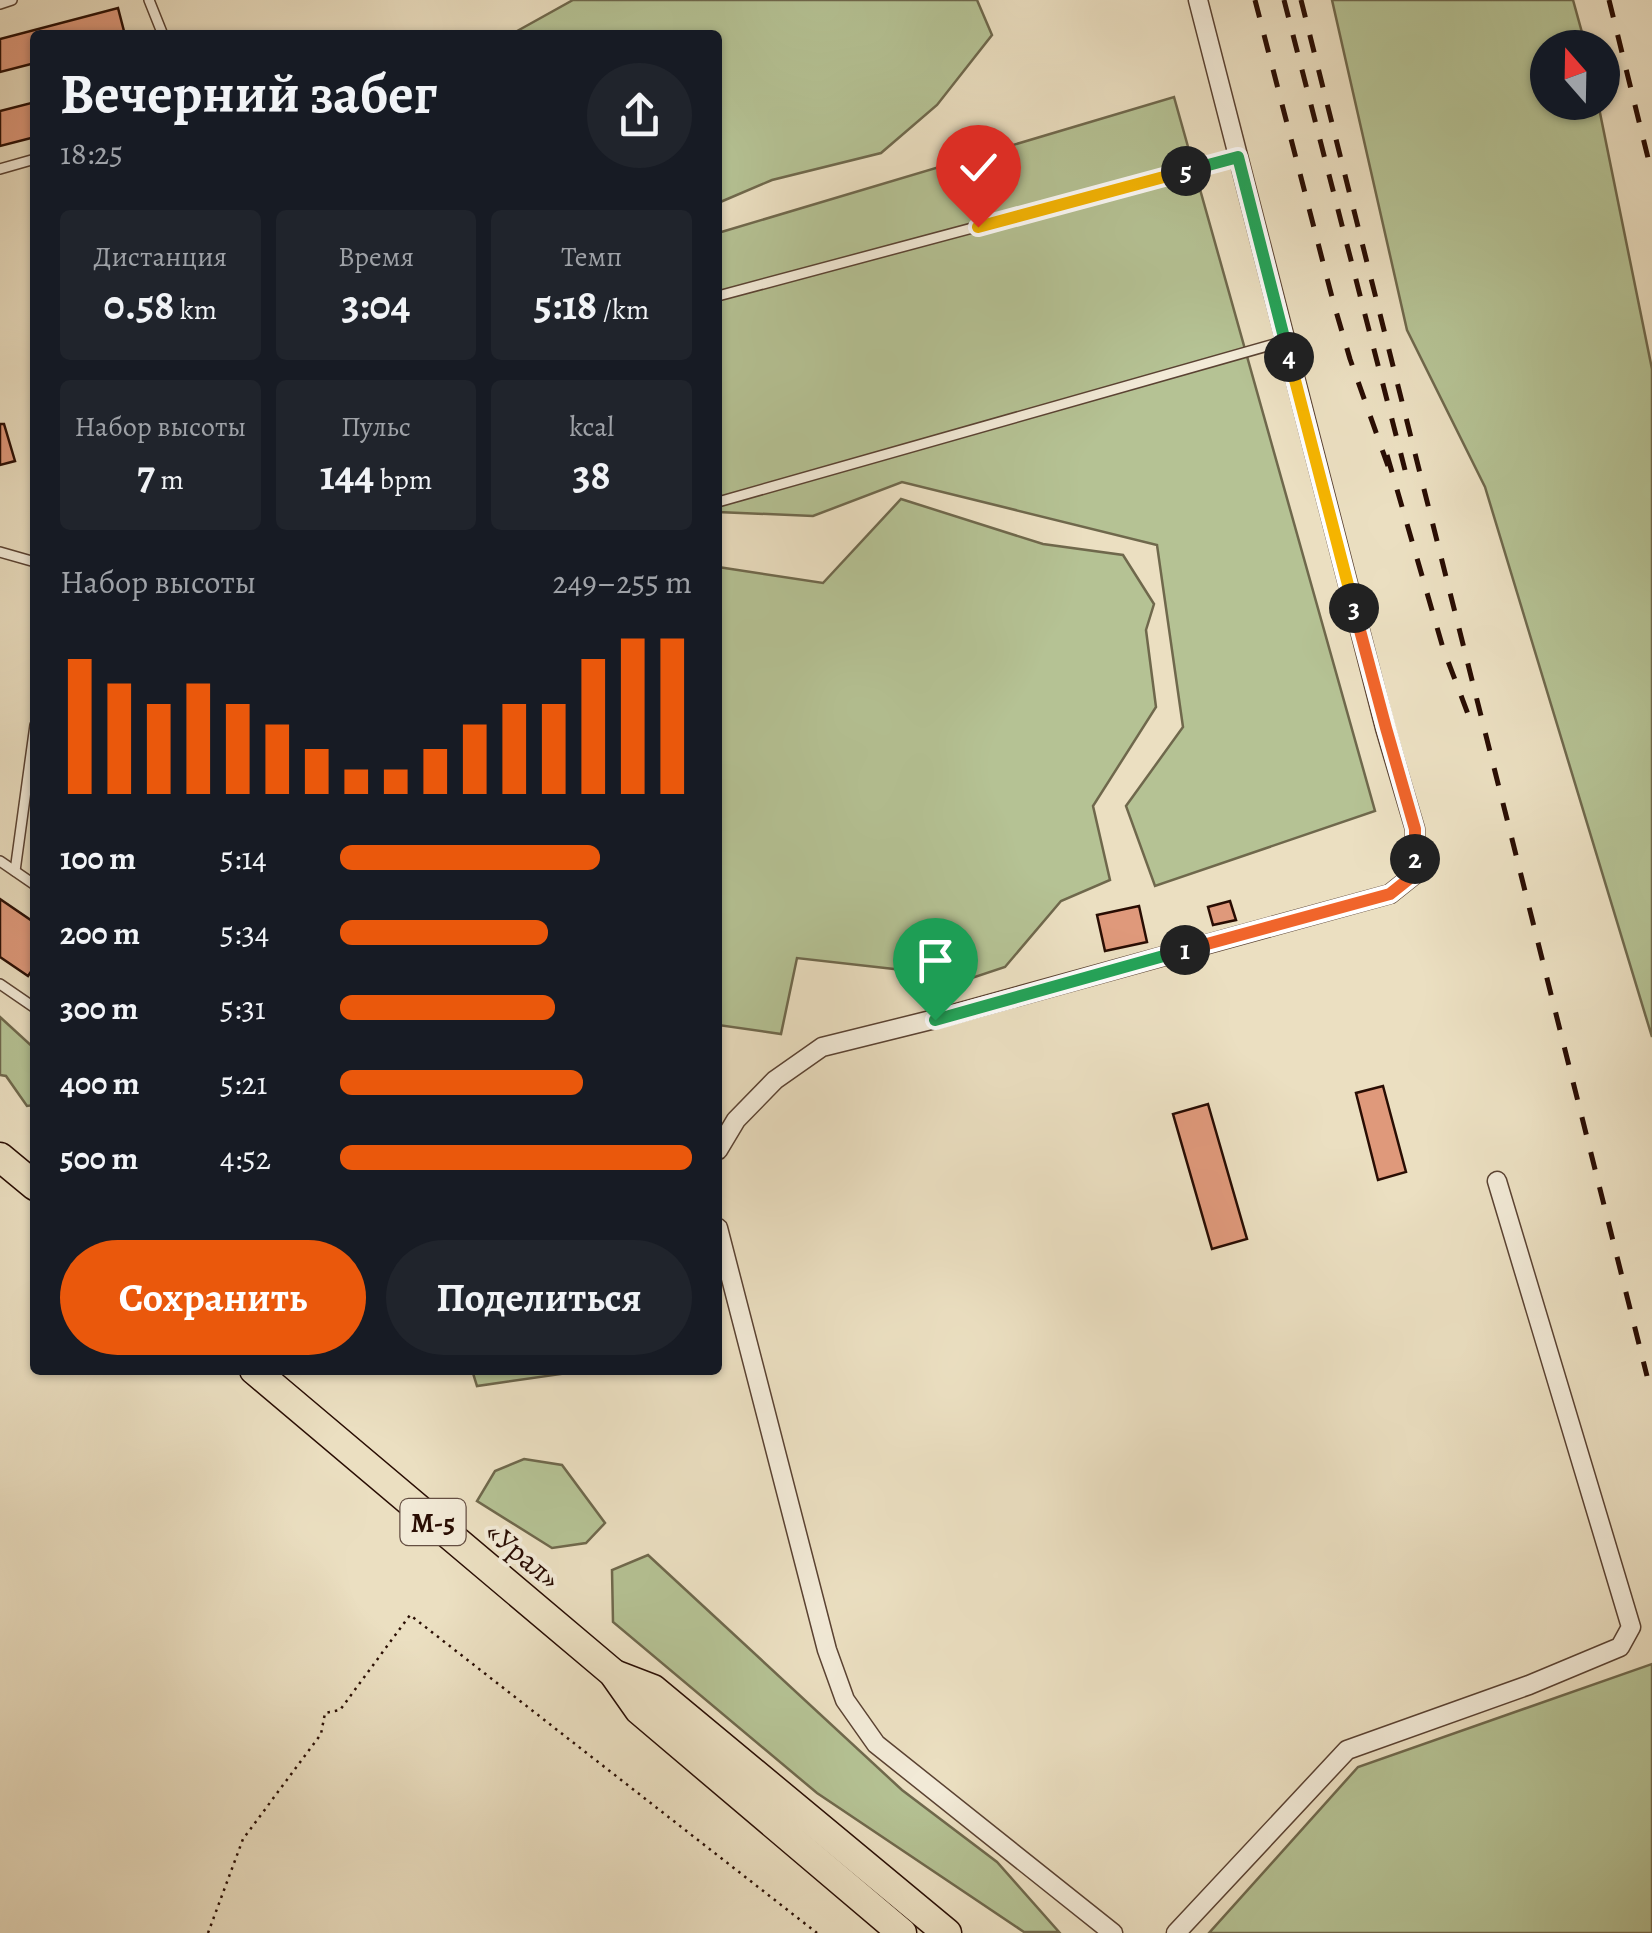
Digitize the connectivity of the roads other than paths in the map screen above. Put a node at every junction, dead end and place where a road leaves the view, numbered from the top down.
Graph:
1 (12, 0) edge
2 (150, 0) edge
3 (1198, 0) edge
4 (0, 4) edge
5 (162, 30) edge
6 (1238, 157) junction
7 (30, 160) edge
8 (0, 169) edge
9 (722, 295) edge
10 (1285, 341) junction
11 (722, 501) edge
12 (0, 552) edge
13 (30, 561) edge
14 (30, 762) edge
15 (0, 861) edge
16 (15, 871) junction
17 (30, 882) edge
18 (0, 984) edge
19 (30, 1005) edge
20 (722, 1143) edge
21 (0, 1157) edge
22 (1497, 1181) dead end
23 (30, 1182) edge
24 (722, 1243) edge
25 (260, 1375) edge
26 (612, 1674) junction
27 (902, 1933) edge
28 (947, 1933) edge
29 (1113, 1933) edge
30 (1176, 1933) edge

1 - 4 lane
2 - 5 lane
3 - 6 street
6 - 9 lane
6 - 10 street
7 - 8 lane
10 - 11 lane
10 - 20 street
12 - 13 lane
14 - 16 lane
15 - 16 lane
16 - 17 lane
18 - 19 lane
21 - 23 highway
22 - 30 street
24 - 29 street
25 - 26 highway, «Урал» / М-5
26 - 27 highway, «Урал» / М-5
26 - 28 highway, «Урал» / М-5

